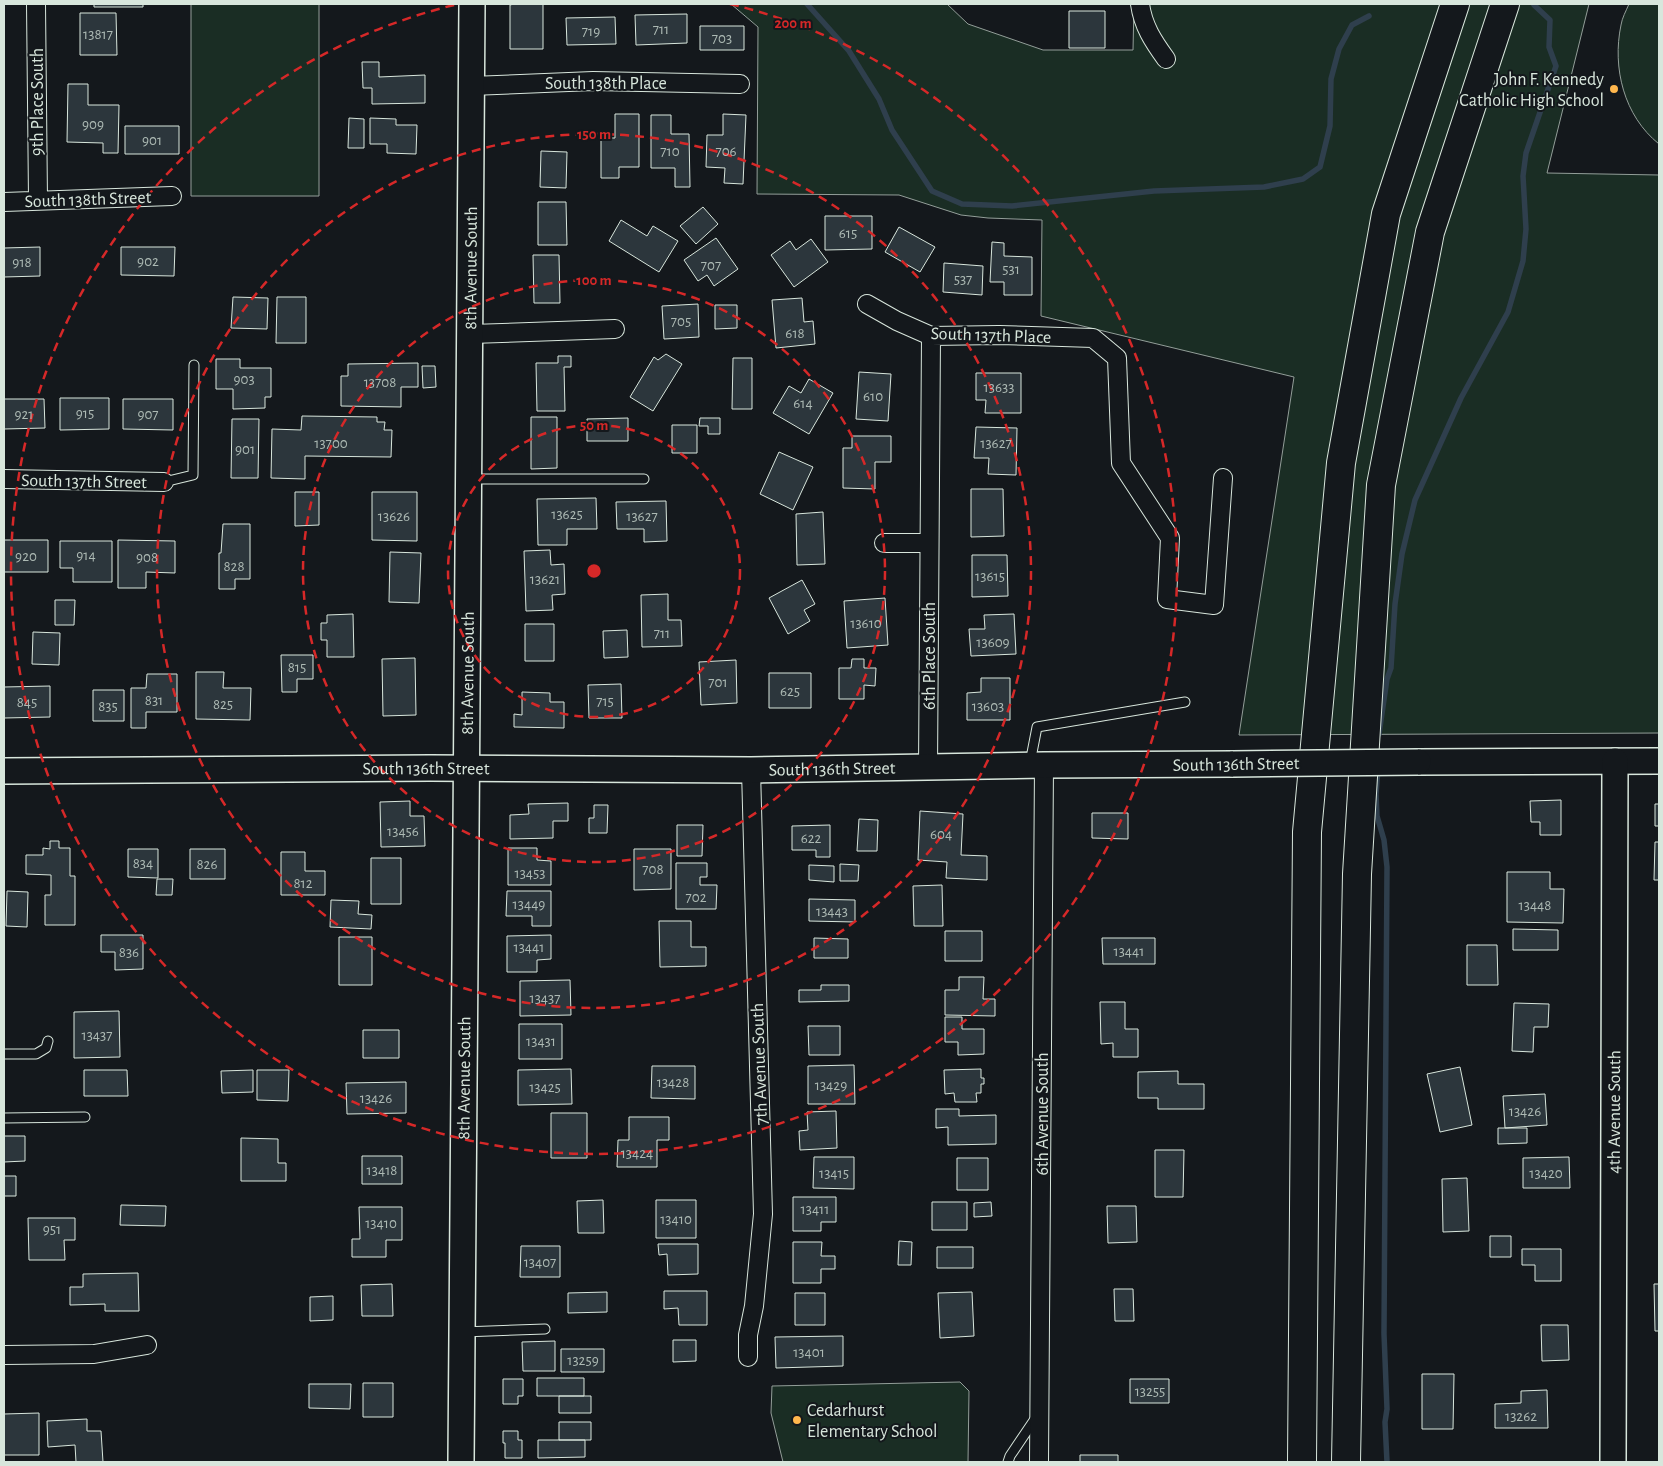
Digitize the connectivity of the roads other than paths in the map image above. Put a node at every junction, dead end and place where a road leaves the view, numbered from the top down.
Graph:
1 (36, 4) edge
2 (472, 4) edge
3 (1140, 4) edge
4 (1455, 4) edge
5 (1505, 4) edge
6 (1166, 59) dead end
7 (740, 84) dead end
8 (471, 86) junction
9 (172, 196) dead end
10 (38, 200) junction
11 (4, 202) edge
12 (867, 304) dead end
13 (615, 328) dead end
14 (471, 334) junction
15 (931, 336) junction
16 (194, 366) dead end
17 (1224, 478) dead end
18 (4, 479) edge
19 (469, 479) junction
20 (644, 479) dead end
21 (164, 482) joint
22 (884, 543) dead end
23 (929, 543) junction
24 (1185, 702) dead end
25 (1659, 760) edge
26 (1615, 761) junction
27 (1037, 765) junction
28 (928, 768) junction
29 (466, 770) junction
30 (750, 770) junction
31 (4, 771) edge
32 (48, 1041) dead end
33 (4, 1054) edge
34 (85, 1117) dead end
35 (4, 1118) edge
36 (545, 1329) dead end
37 (462, 1332) junction
38 (147, 1345) dead end
39 (4, 1355) edge
40 (748, 1357) dead end
41 (1040, 1413) junction
42 (461, 1462) edge
43 (1008, 1462) edge
44 (1039, 1462) edge
45 (1302, 1462) edge
46 (1346, 1462) edge
47 (1613, 1462) edge

1 - 10 street, 9th Place South
2 - 8 street, 8th Avenue South
3 - 6 street
4 - 45 highway
5 - 46 highway
7 - 8 street, South 138th Place
8 - 14 street, 8th Avenue South
9 - 10 street, South 138th Street
10 - 11 street, South 138th Street
12 - 15 street, South 137th Place
13 - 14 street
14 - 19 street, 8th Avenue South
15 - 17 street, South 137th Place
15 - 23 street, 6th Place South
16 - 21 lane
18 - 21 street, South 137th Street
19 - 20 lane
19 - 29 street, 8th Avenue South
22 - 23 street
23 - 28 street, 6th Place South
24 - 27 lane
25 - 26 street, South 136th Street
26 - 27 street, South 136th Street, bridge
26 - 47 street, 4th Avenue South
27 - 28 street, South 136th Street
27 - 41 street, 6th Avenue South
28 - 30 street, South 136th Street
29 - 30 street, South 136th Street
29 - 31 street, South 136th Street
29 - 37 street, 8th Avenue South
30 - 40 street, 7th Avenue South
32 - 33 lane
34 - 35 lane
36 - 37 lane
37 - 42 street, 8th Avenue South
38 - 39 street
41 - 43 lane
41 - 44 street, 6th Avenue South

